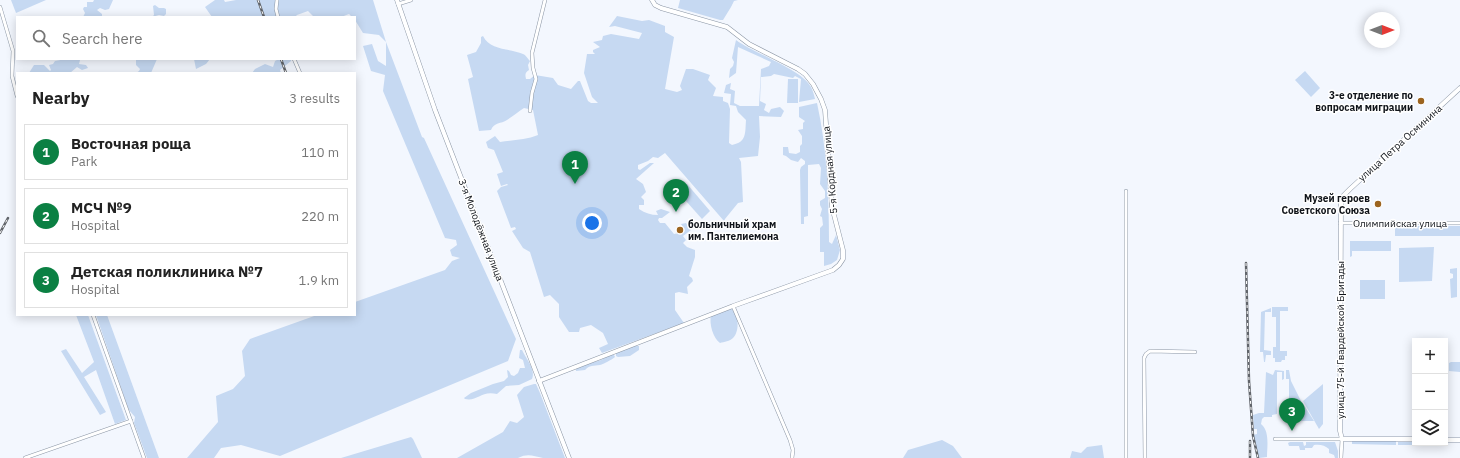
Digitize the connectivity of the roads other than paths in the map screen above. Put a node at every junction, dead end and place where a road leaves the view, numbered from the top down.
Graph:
1 (278, 0) edge
2 (411, 0) edge
3 (545, 0) edge
4 (652, 0) edge
5 (398, 2) edge
6 (0, 6) edge
7 (278, 16) edge
8 (294, 60) edge
9 (300, 72) edge
10 (1460, 88) edge
11 (16, 92) edge
12 (530, 111) dead end
13 (1126, 190) dead end
14 (1460, 222) edge
15 (1340, 223) junction
16 (733, 306) junction
17 (93, 316) edge
18 (1195, 352) dead end
19 (540, 381) junction
20 (131, 421) junction
21 (1276, 439) dead end
22 (1342, 439) junction
23 (1412, 440) edge
24 (1448, 440) edge
25 (1460, 440) edge
26 (25, 458) edge
27 (144, 458) edge
28 (569, 458) edge
29 (792, 458) edge
30 (1126, 458) edge
31 (1145, 458) edge
32 (1341, 458) edge

1 - 7 street
2 - 5 street
3 - 12 street
4 - 16 main road, 5-я Кордная улица
5 - 19 main road, 3-я Молодёжная улица
6 - 11 street
8 - 9 street
10 - 15 main road, улица Петра Осминина
13 - 30 street
14 - 15 street, Олимпийская улица
15 - 22 main road, улица 75-й Гвардейской Бригады
16 - 19 main road, 5-я Кордная улица
16 - 29 street
17 - 20 street
18 - 31 street
19 - 28 main road, 3-я Молодёжная улица
20 - 26 street
20 - 27 street
21 - 22 street
22 - 23 main road
22 - 32 street, улица 75-й Гвардейской Бригады
24 - 25 main road

